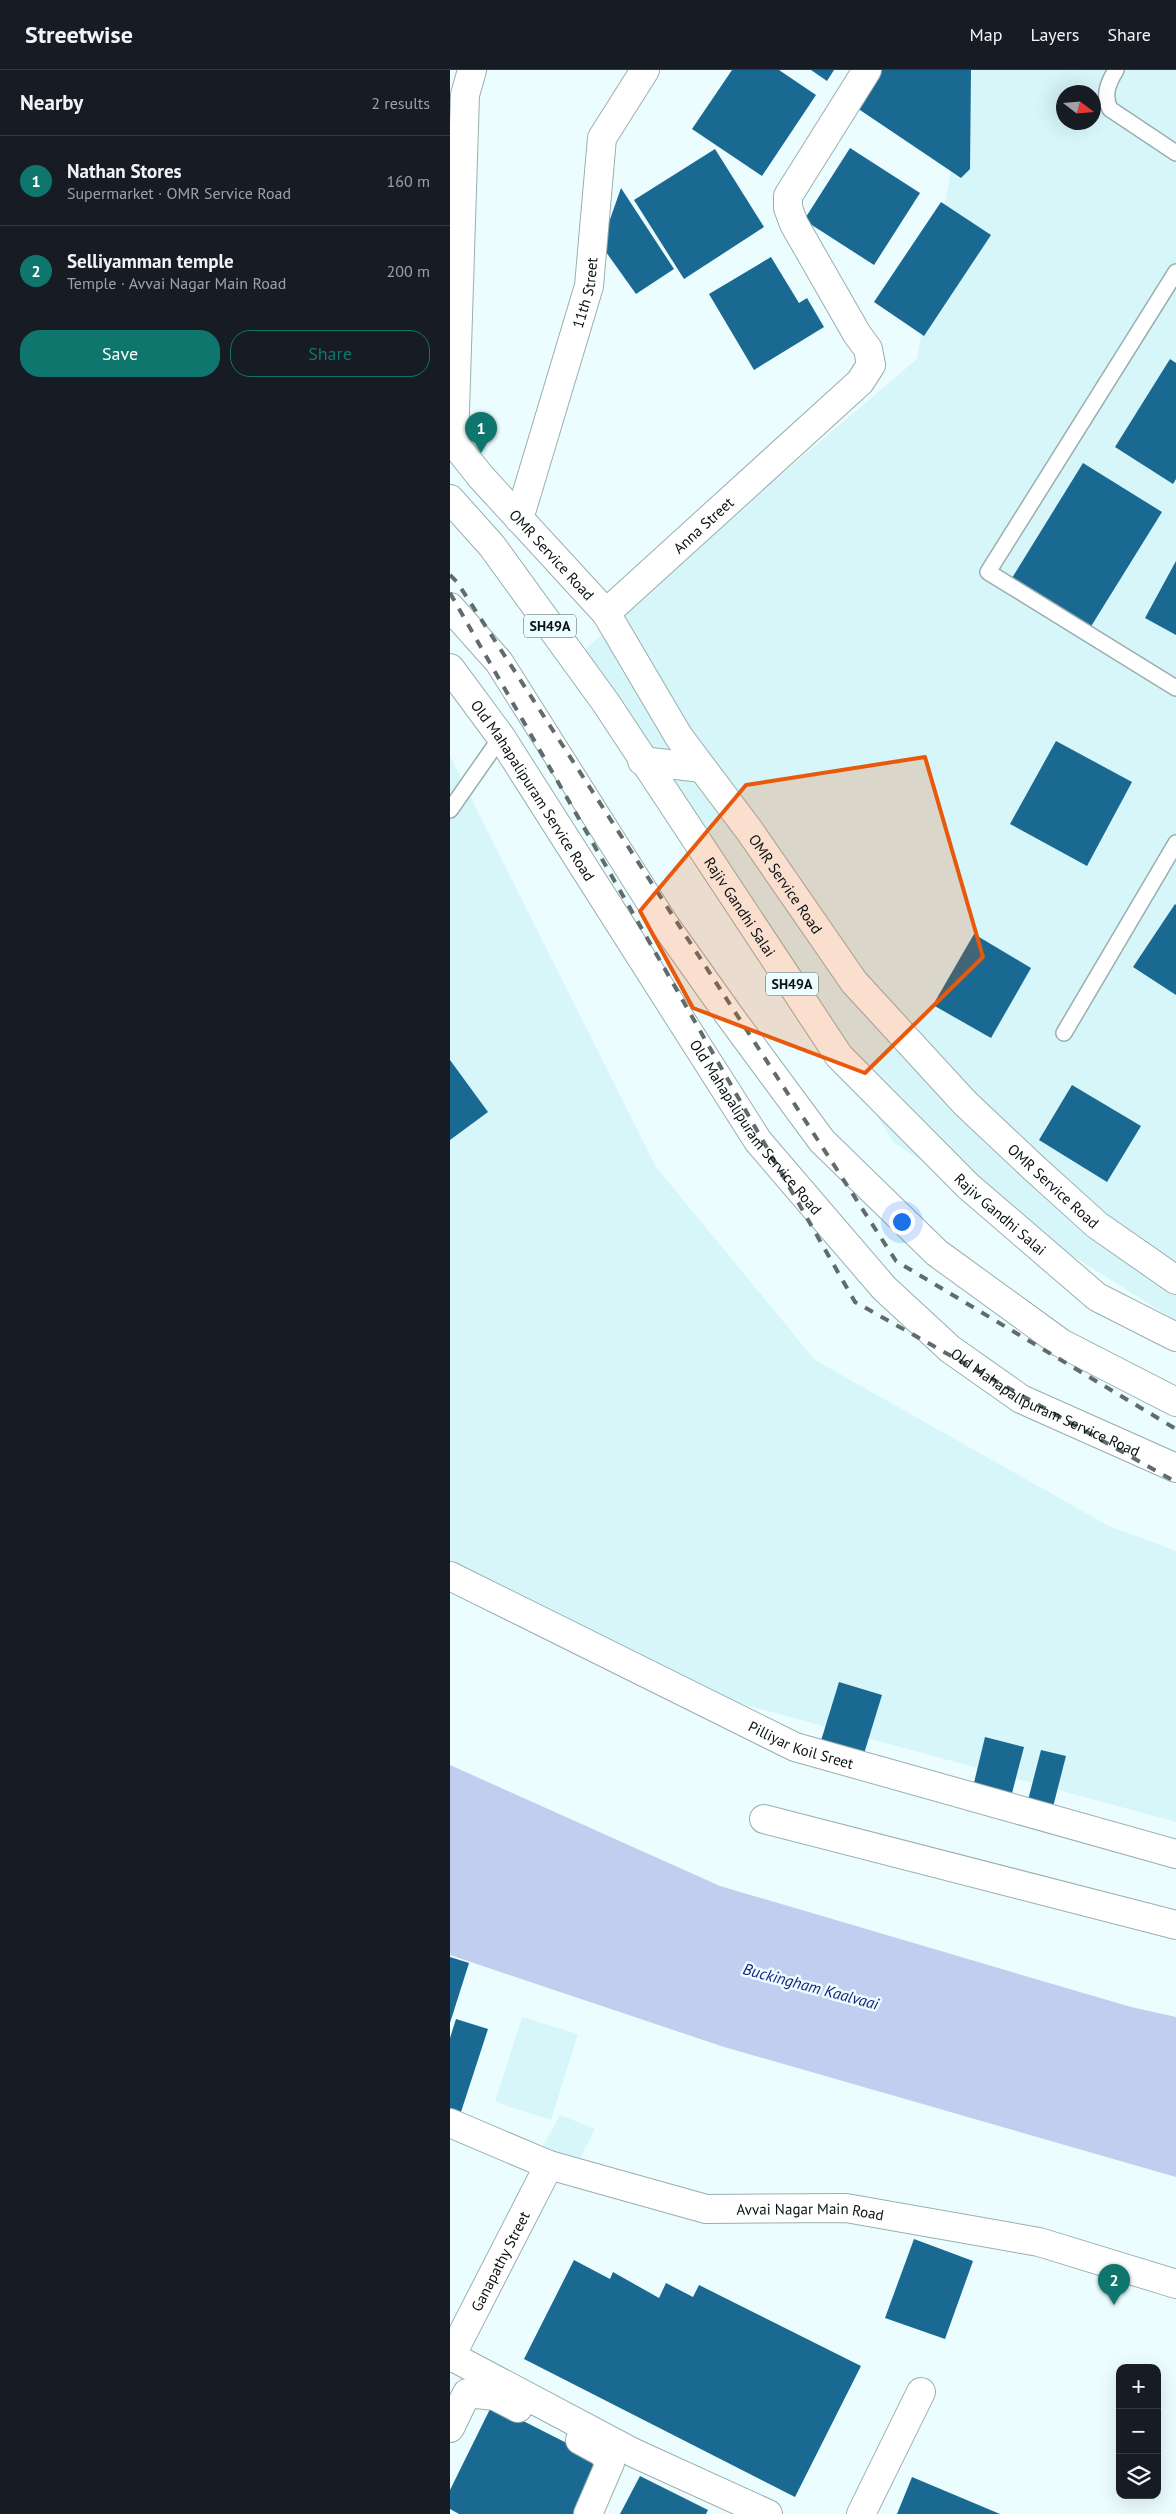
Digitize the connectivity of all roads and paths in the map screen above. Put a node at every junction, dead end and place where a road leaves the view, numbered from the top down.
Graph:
1 (472, 70) edge
2 (645, 70) edge
3 (867, 70) edge
4 (1116, 70) edge
5 (1176, 153) edge
6 (1176, 272) edge
7 (452, 440) edge
8 (450, 498) edge
9 (519, 520) junction
10 (450, 607) edge
11 (606, 612) junction
12 (450, 668) edge
13 (1176, 688) edge
14 (501, 737) junction
15 (642, 761) junction
16 (702, 768) junction
17 (450, 810) edge
18 (1176, 843) edge
19 (1064, 1033) dead end
20 (1176, 1280) edge
21 (1176, 1337) edge
22 (1176, 1402) edge
23 (1176, 1468) edge
24 (450, 1576) edge
25 (764, 1819) dead end
26 (1176, 1854) edge
27 (1176, 1925) edge
28 (450, 2123) edge
29 (549, 2165) junction
30 (1176, 2284) edge
31 (450, 2357) edge
32 (921, 2392) dead end
33 (450, 2428) edge
34 (634, 2453) junction
35 (588, 2514) edge
36 (608, 2514) edge
37 (768, 2514) edge
38 (860, 2514) edge

1 - 7 street
2 - 9 street, 11th Street
3 - 11 street, Anna Street
4 - 5 lane
6 - 13 lane
7 - 9 street, OMR Service Road
8 - 15 street, Rajiv Gandhi Salai / SH49A
9 - 11 street, OMR Service Road
10 - 22 street
11 - 16 street, OMR Service Road
12 - 14 street, Old Mahapalipuram Service Road
14 - 17 lane
14 - 23 street, Old Mahapalipuram Service Road
15 - 16 street
15 - 21 street, Rajiv Gandhi Salai / SH49A
16 - 20 street, OMR Service Road
18 - 19 lane
24 - 26 street, Pilliyar Koil Sreet
25 - 27 street
28 - 29 street, Avvai Nagar Main Road
29 - 30 street, Avvai Nagar Main Road
29 - 31 street, Ganapathy Street
31 - 34 street
32 - 38 street
33 - 35 street
34 - 36 street
34 - 37 street

